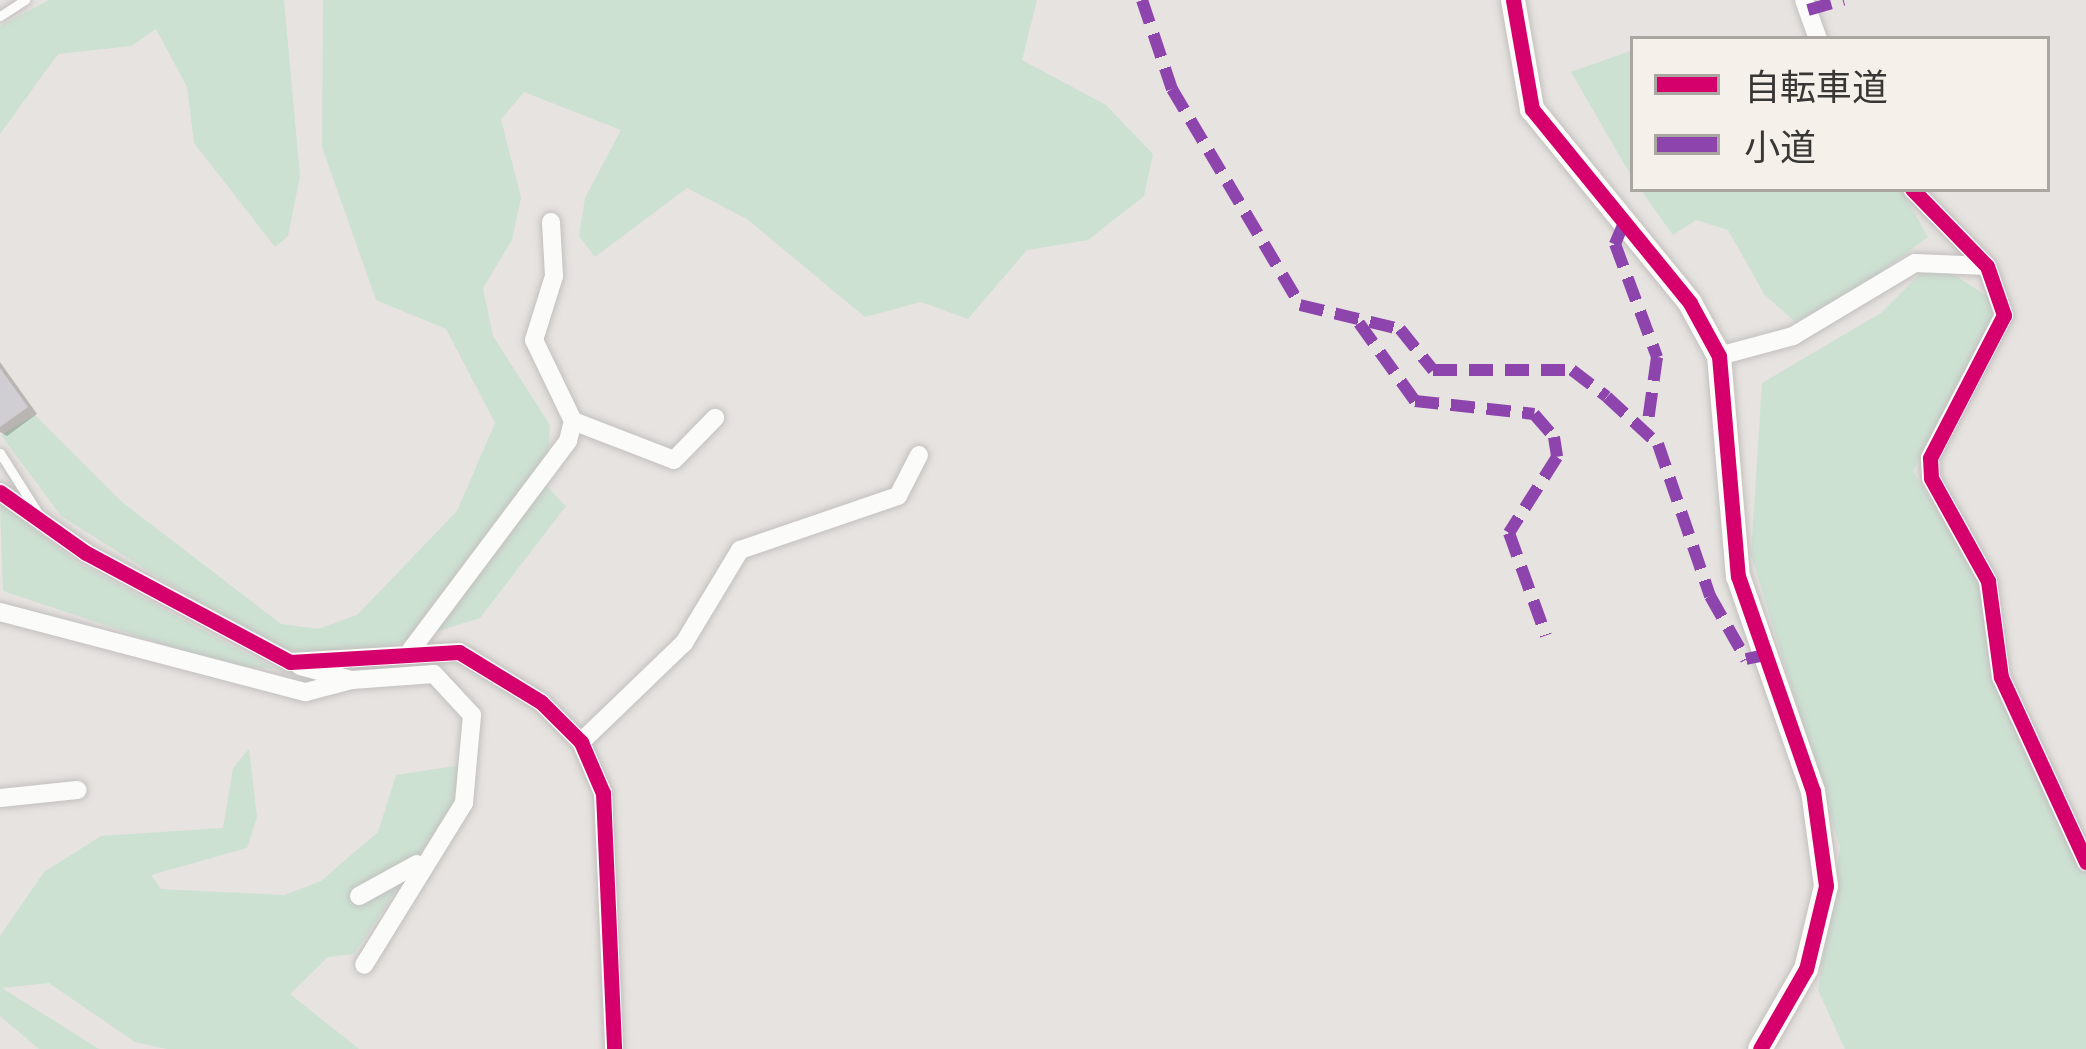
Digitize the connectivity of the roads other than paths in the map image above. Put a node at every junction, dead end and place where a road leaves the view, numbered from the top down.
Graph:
1 (25, 0) edge
2 (1514, 0) edge
3 (1804, 0) edge
4 (0, 16) edge
5 (1817, 36) edge
6 (1915, 192) edge
7 (551, 222) dead end
8 (1987, 266) junction
9 (1719, 356) junction
10 (715, 418) dead end
11 (573, 421) junction
12 (0, 453) edge
13 (919, 455) dead end
14 (0, 492) edge
15 (45, 526) junction
16 (0, 613) edge
17 (411, 650) junction
18 (290, 662) junction
19 (352, 680) junction
20 (581, 742) junction
21 (78, 790) dead end
22 (0, 798) edge
23 (2086, 862) edge
24 (417, 864) junction
25 (359, 896) dead end
26 (364, 965) dead end
27 (614, 1049) edge
28 (1760, 1049) edge

1 - 4 lane
2 - 9 street
3 - 5 street
6 - 8 street
7 - 11 street
8 - 9 street
8 - 23 street
9 - 28 street
10 - 11 street
11 - 17 street
12 - 15 lane
13 - 20 street
14 - 15 street
15 - 18 street
16 - 19 street
17 - 18 street
17 - 20 street
18 - 19 street
19 - 24 street
20 - 27 street
21 - 22 street
24 - 25 street
24 - 26 street

